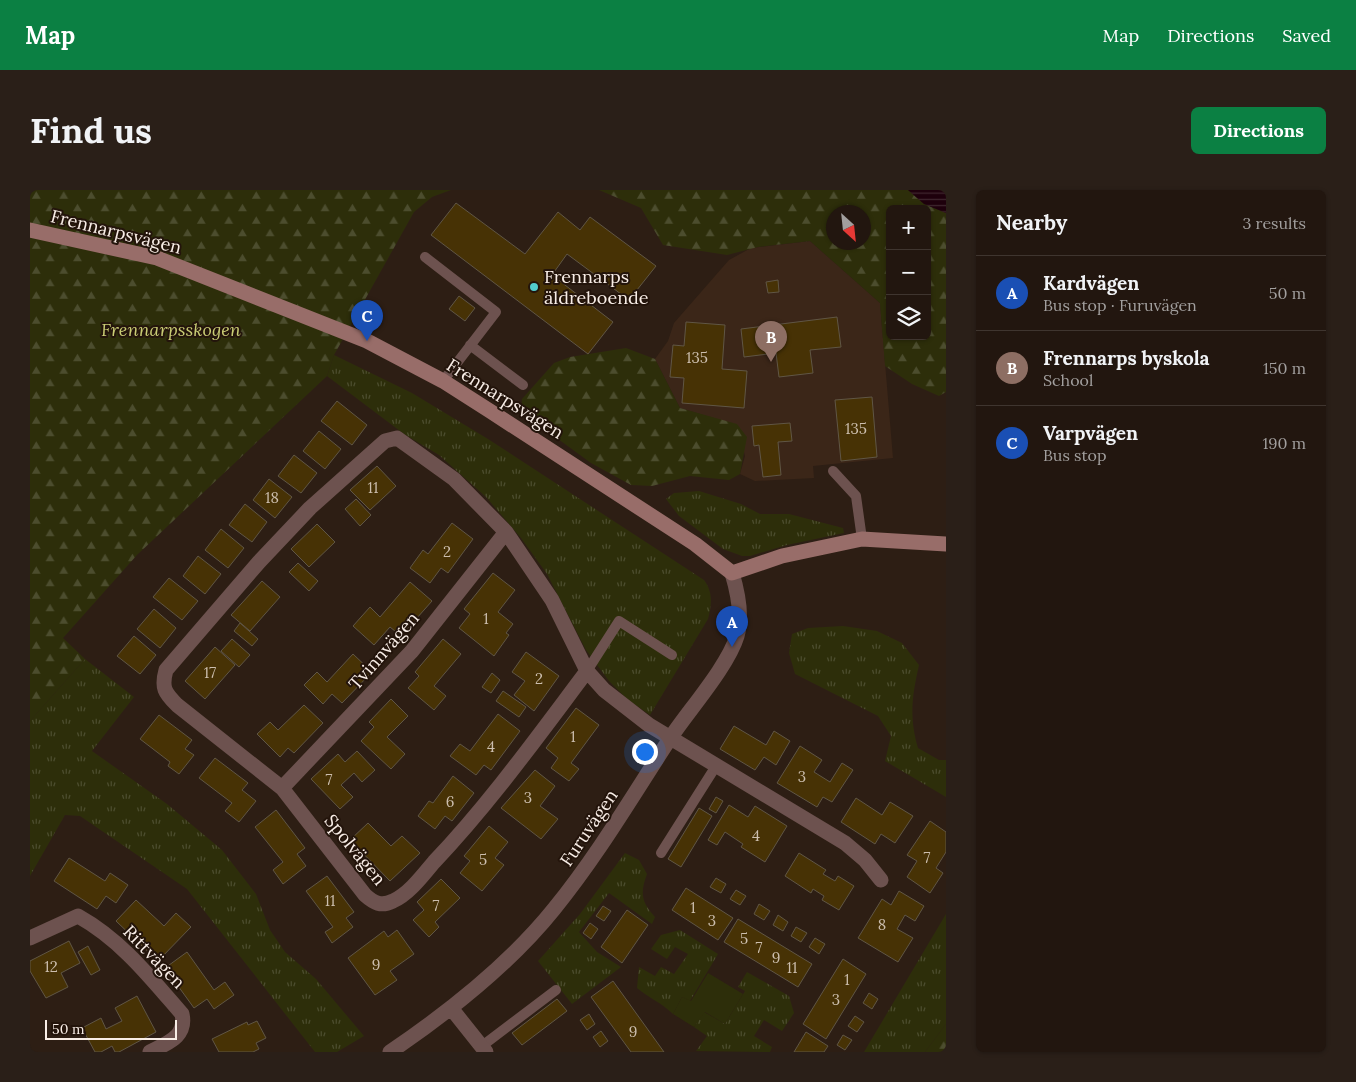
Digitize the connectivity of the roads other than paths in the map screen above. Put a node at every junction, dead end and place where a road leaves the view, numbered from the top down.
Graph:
1 (30, 230) edge
2 (425, 257) dead end
3 (470, 346) junction
4 (443, 381) junction
5 (523, 385) dead end
6 (833, 471) dead end
7 (506, 532) junction
8 (862, 539) junction
9 (946, 544) edge
10 (732, 573) junction
11 (672, 655) dead end
12 (587, 671) junction
13 (671, 738) junction
14 (716, 766) junction
15 (282, 788) junction
16 (661, 853) dead end
17 (881, 880) dead end
18 (30, 938) edge
19 (556, 990) dead end
20 (451, 1008) junction
21 (484, 1049) edge
22 (150, 1052) edge
23 (390, 1052) edge

1 - 4 street, Frennarpsvägen
2 - 3 lane
3 - 4 lane
3 - 5 lane
4 - 10 street, Frennarpsvägen
6 - 8 lane
7 - 12 street
7 - 15 street, Tvinnvägen
7 - 15 street, Spolvägen
8 - 9 street
8 - 10 street
10 - 13 street, Furuvägen
11 - 12 lane
12 - 13 street
12 - 15 street, Spolvägen
13 - 14 street
13 - 20 street, Furuvägen
14 - 16 lane
14 - 17 street
18 - 22 street, Rittvägen
19 - 21 lane
20 - 21 street
20 - 23 street, Furuvägen

